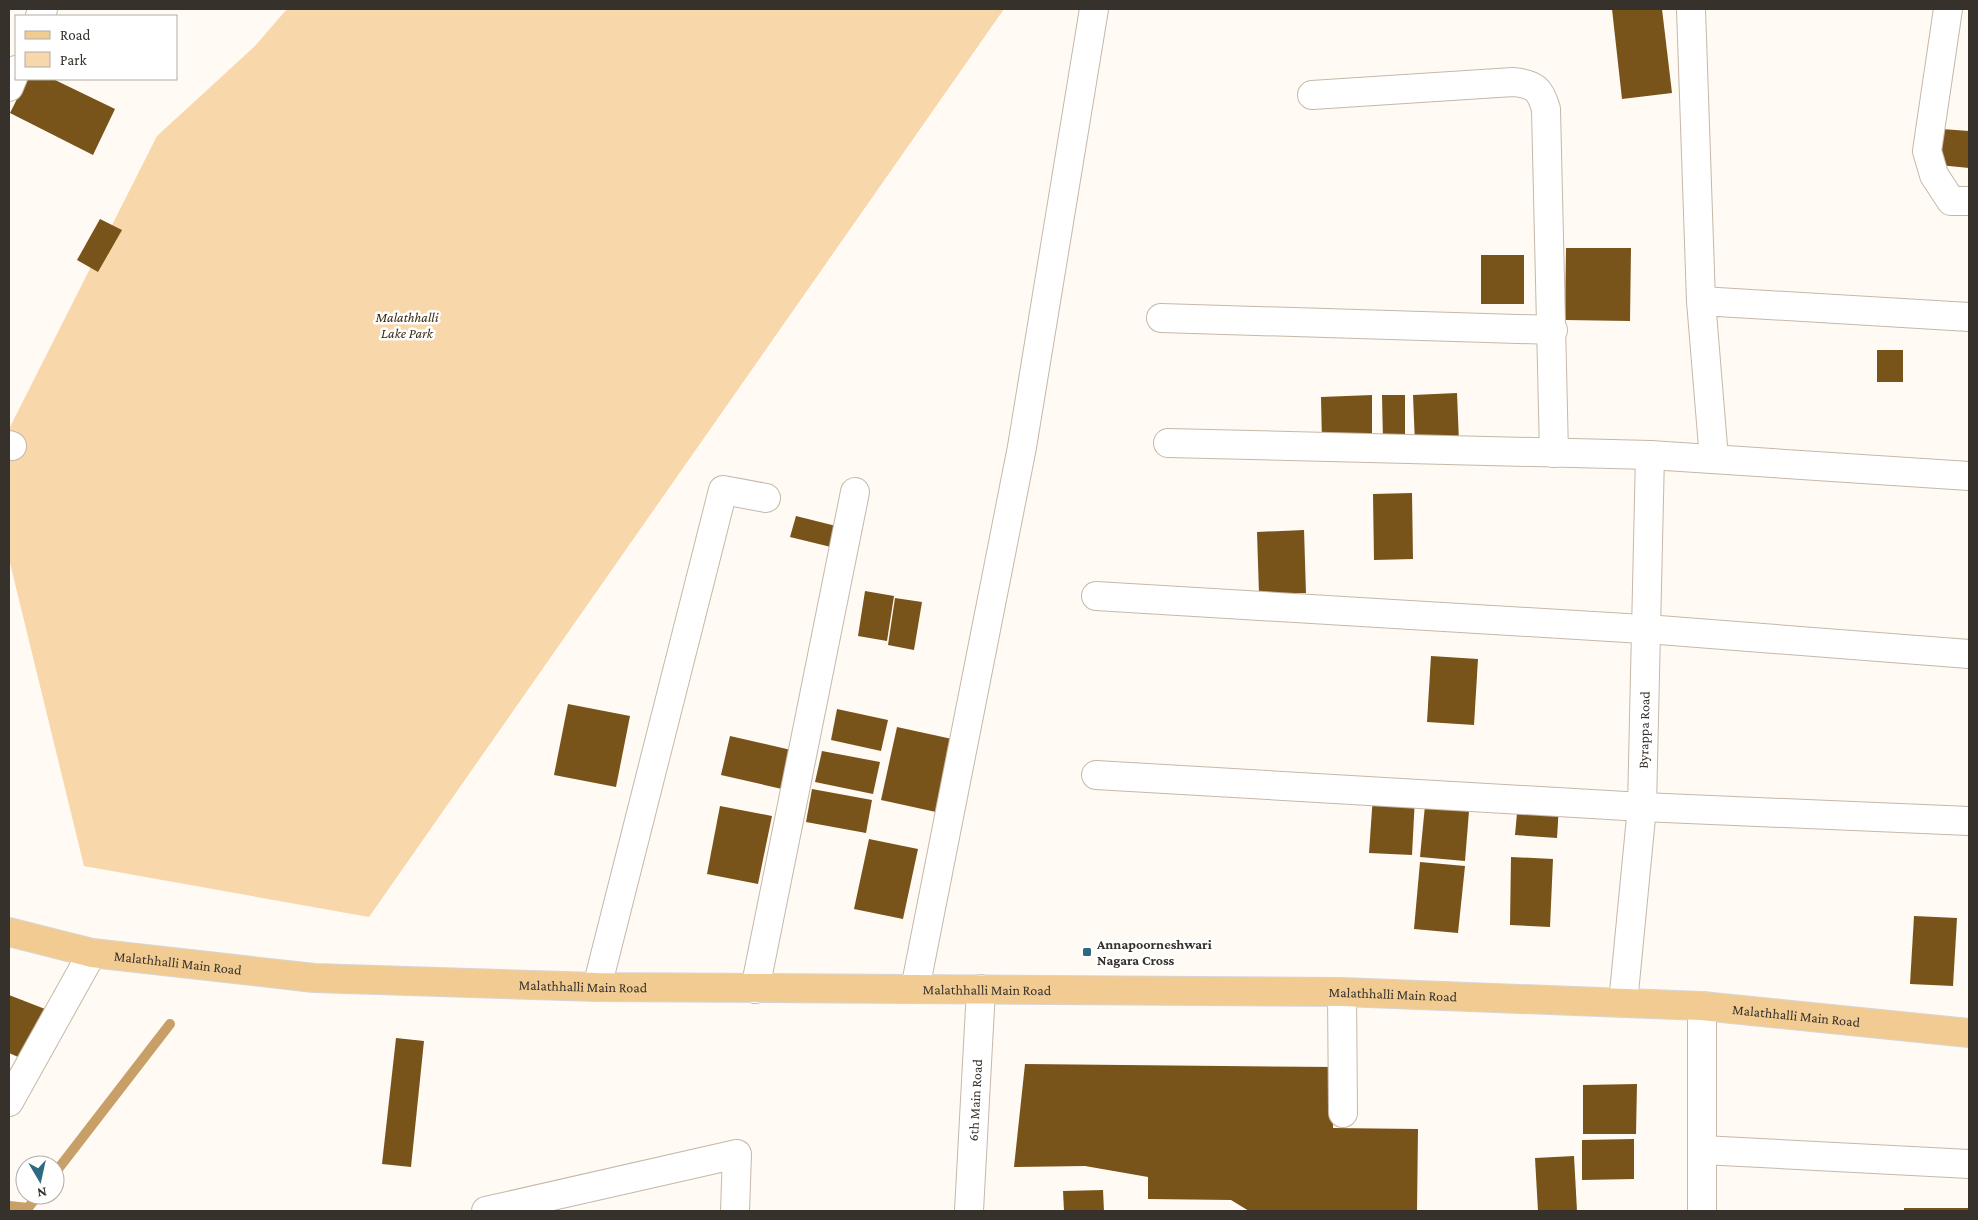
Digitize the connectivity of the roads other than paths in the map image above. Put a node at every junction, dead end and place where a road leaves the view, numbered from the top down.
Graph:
1 (1094, 9) edge
2 (1691, 9) edge
3 (1948, 9) edge
4 (15, 72) edge
5 (9, 87) edge
6 (1312, 95) dead end
7 (1969, 201) edge
8 (1701, 300) junction
9 (1969, 317) edge
10 (1161, 318) dead end
11 (1553, 330) junction
12 (1168, 443) dead end
13 (1554, 453) junction
14 (1650, 455) junction
15 (1714, 459) junction
16 (1969, 476) edge
17 (855, 492) dead end
18 (766, 498) dead end
19 (1096, 596) dead end
20 (1647, 629) junction
21 (1969, 654) edge
22 (1096, 775) dead end
23 (1642, 807) junction
24 (1969, 821) edge
25 (9, 932) edge
26 (92, 953) junction
27 (597, 987) junction
28 (755, 989) junction
29 (915, 989) junction
30 (981, 989) junction
31 (1342, 992) junction
32 (1623, 1003) junction
33 (1702, 1006) junction
34 (1968, 1033) edge
35 (9, 1102) edge
36 (1343, 1113) dead end
37 (1702, 1150) junction
38 (1969, 1164) edge
39 (571, 1201) edge
40 (486, 1211) edge
41 (736, 1211) edge
42 (969, 1211) edge
43 (1702, 1211) edge

1 - 29 street
2 - 8 street
3 - 7 street
4 - 5 street
6 - 11 street
8 - 9 street
8 - 15 street
10 - 11 street
11 - 13 street
12 - 13 street
13 - 14 street
14 - 15 street
14 - 20 street, Byrappa Road
15 - 16 street
17 - 28 street
18 - 27 street
19 - 20 street
20 - 21 street
20 - 23 street, Byrappa Road
22 - 23 street
23 - 24 street
23 - 32 street, Byrappa Road
25 - 26 main road, Malathhalli Main Road
26 - 27 main road, Malathhalli Main Road
26 - 35 street
27 - 28 main road, Malathhalli Main Road
28 - 29 main road, Malathhalli Main Road
29 - 30 main road, Malathhalli Main Road
30 - 31 main road, Malathhalli Main Road
30 - 42 street, 6th Main Road
31 - 32 main road, Malathhalli Main Road
31 - 36 street
32 - 33 main road, Malathhalli Main Road
33 - 34 main road, Malathhalli Main Road
33 - 37 street
37 - 38 street
37 - 43 street
39 - 40 street
39 - 41 street

